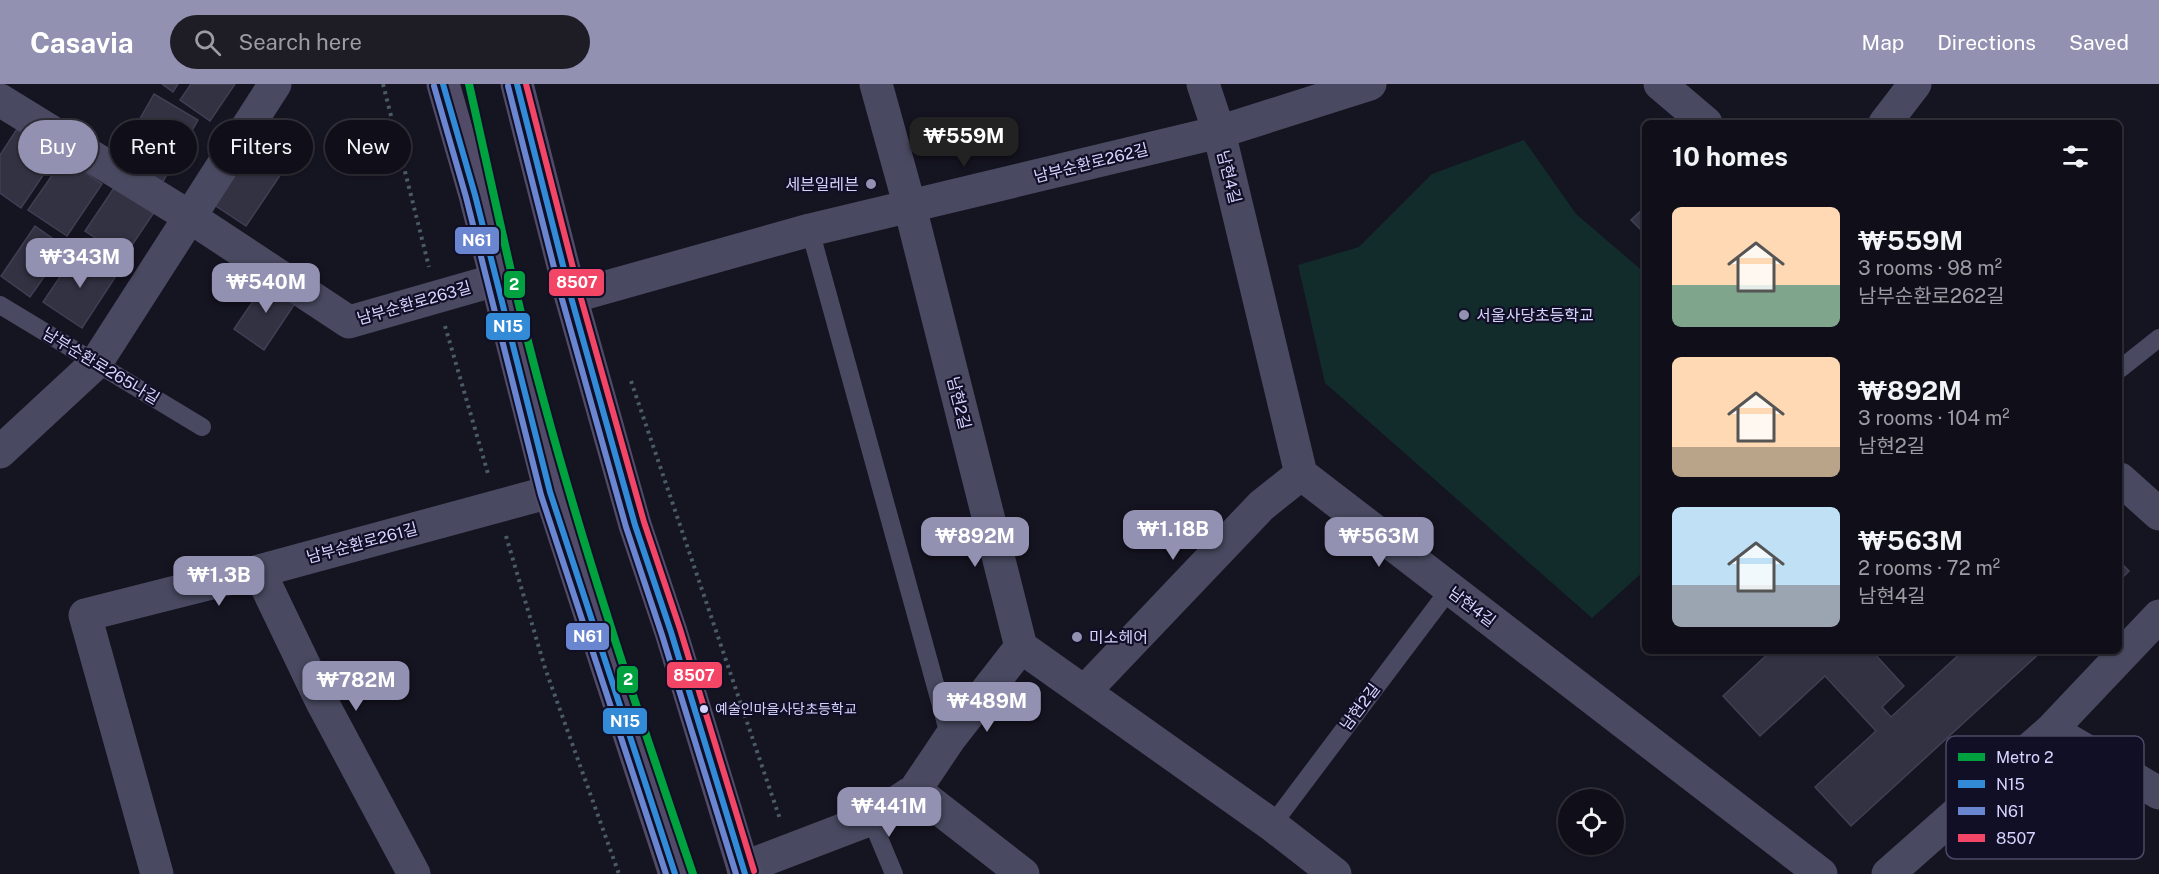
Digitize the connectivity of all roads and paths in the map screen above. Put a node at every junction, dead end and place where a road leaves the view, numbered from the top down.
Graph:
1 (275, 84) edge
2 (443, 84) edge
3 (517, 84) edge
4 (876, 84) edge
5 (1203, 84) edge
6 (1370, 84) edge
7 (1915, 84) edge
8 (1668, 87) edge
9 (0, 100) edge
10 (1703, 120) edge
11 (1887, 120) edge
12 (1218, 132) junction
13 (910, 207) junction
14 (190, 217) junction
15 (810, 230) junction
16 (496, 280) junction
17 (571, 297) junction
18 (0, 305) edge
19 (2159, 338) edge
20 (96, 363) junction
21 (2122, 368) edge
22 (630, 379) dead end
23 (202, 427) dead end
24 (0, 452) edge
25 (1300, 474) junction
26 (2122, 481) edge
27 (550, 492) junction
28 (2159, 514) edge
29 (259, 571) junction
30 (1449, 590) junction
31 (2159, 615) edge
32 (1021, 647) junction
33 (1085, 691) junction
34 (2051, 730) junction
35 (2044, 736) edge
36 (2061, 736) edge
37 (950, 738) junction
38 (2144, 784) edge
39 (915, 790) junction
40 (2159, 793) edge
41 (871, 819) junction
42 (1946, 823) edge
43 (1272, 825) junction
44 (660, 831) junction
45 (790, 851) junction
46 (735, 866) edge
47 (157, 874) edge
48 (414, 874) edge
49 (675, 874) edge
50 (700, 874) edge
51 (894, 874) edge
52 (1023, 874) edge
53 (1335, 874) edge
54 (1821, 874) edge
55 (1888, 874) edge

1 - 14 street
2 - 16 main road
3 - 17 main road
4 - 13 street, 남현2길
5 - 12 street, 남현4길
6 - 12 street, 남부순환로262길
7 - 11 street
8 - 10 street
9 - 14 street, 남부순환로263길
12 - 13 street, 남부순환로262길
12 - 25 street, 남현4길
13 - 15 street, 남부순환로262길
13 - 32 street, 남현2길
14 - 16 street, 남부순환로263길
14 - 20 street
15 - 17 street, 남부순환로262길
15 - 37 lane
16 - 27 main road
17 - 46 main road
18 - 20 lane, 남부순환로265나길
19 - 21 lane
20 - 23 lane, 남부순환로265나길
20 - 24 street
22 - 45 path
25 - 30 street, 남현4길
25 - 33 street
26 - 28 street
27 - 29 street, 남부순환로261길
27 - 44 main road
29 - 47 street, 남부순환로261길
29 - 48 street
30 - 43 lane, 남현2길
30 - 54 street, 남현4길
31 - 34 street
32 - 33 street
32 - 37 street
33 - 43 street
34 - 35 street
34 - 36 street
37 - 39 street
38 - 40 street
39 - 41 street
39 - 52 street
41 - 45 street
41 - 51 lane
42 - 55 street
43 - 53 street
44 - 49 main road
44 - 50 main road
45 - 46 street

